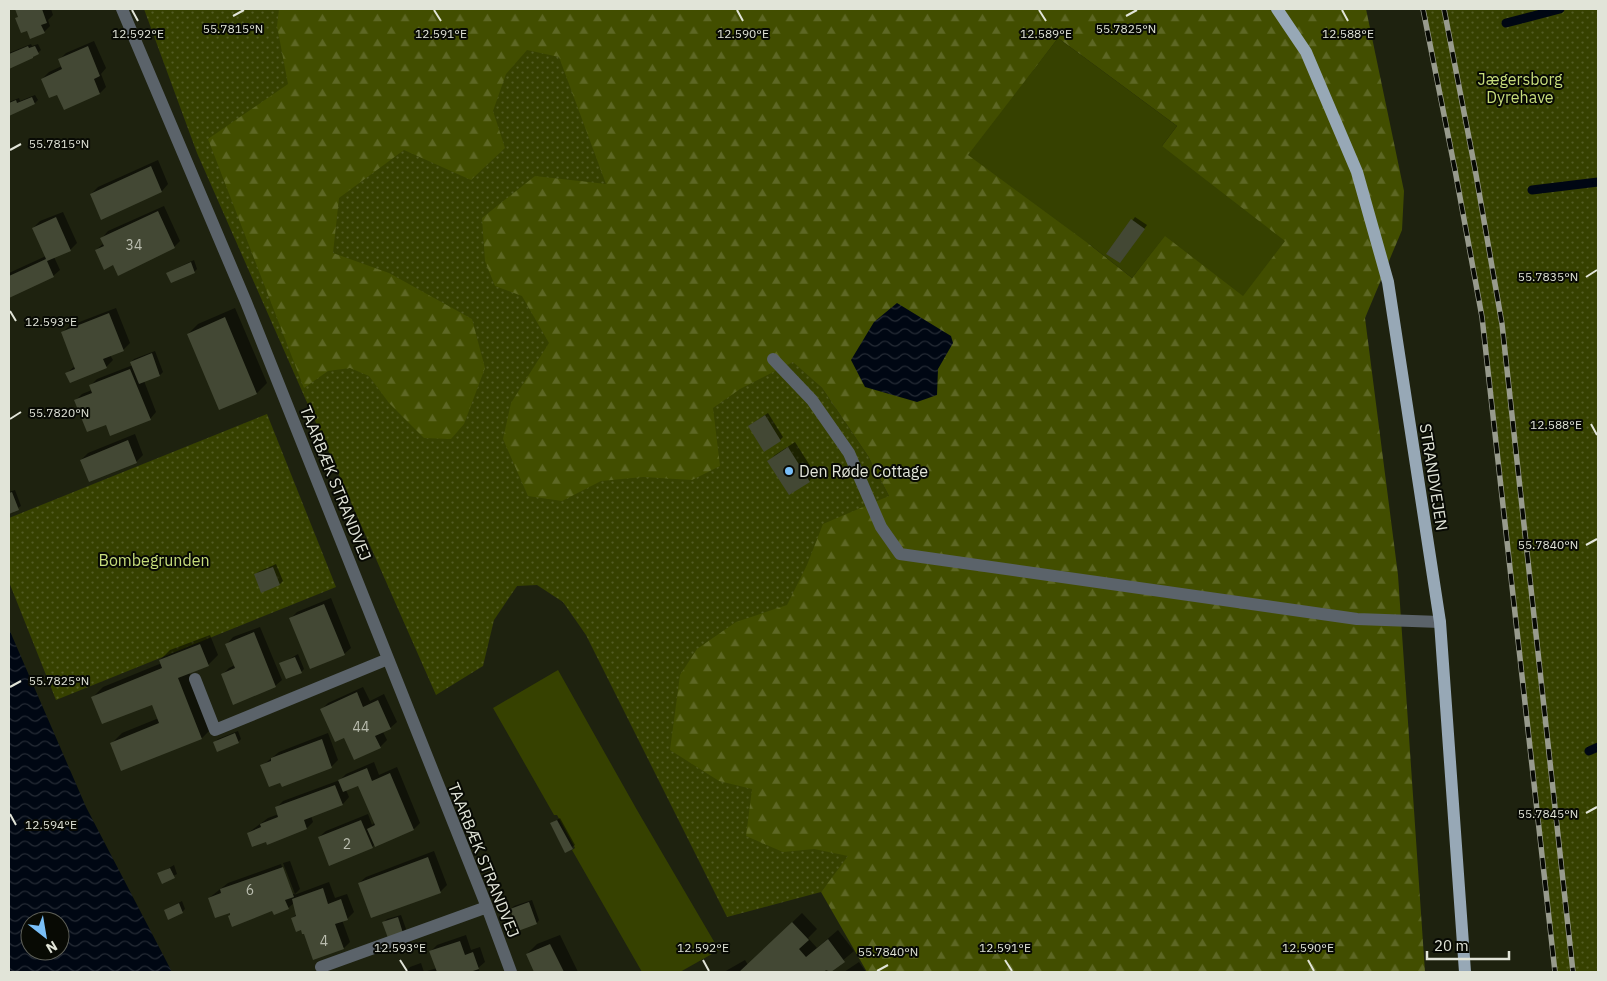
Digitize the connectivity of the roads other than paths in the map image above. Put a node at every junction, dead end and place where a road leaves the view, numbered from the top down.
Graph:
1 (122, 9) edge
2 (1277, 9) edge
3 (773, 358) dead end
4 (1440, 622) junction
5 (388, 659) junction
6 (195, 679) dead end
7 (487, 907) junction
8 (321, 968) dead end
9 (510, 972) edge
10 (1465, 972) edge

1 - 5 street, TAARBÆK STRANDVEJ
2 - 4 main road, STRANDVEJEN
3 - 4 street
4 - 10 main road, STRANDVEJEN
5 - 6 street
5 - 7 street, TAARBÆK STRANDVEJ
7 - 8 street
7 - 9 street, TAARBÆK STRANDVEJ

